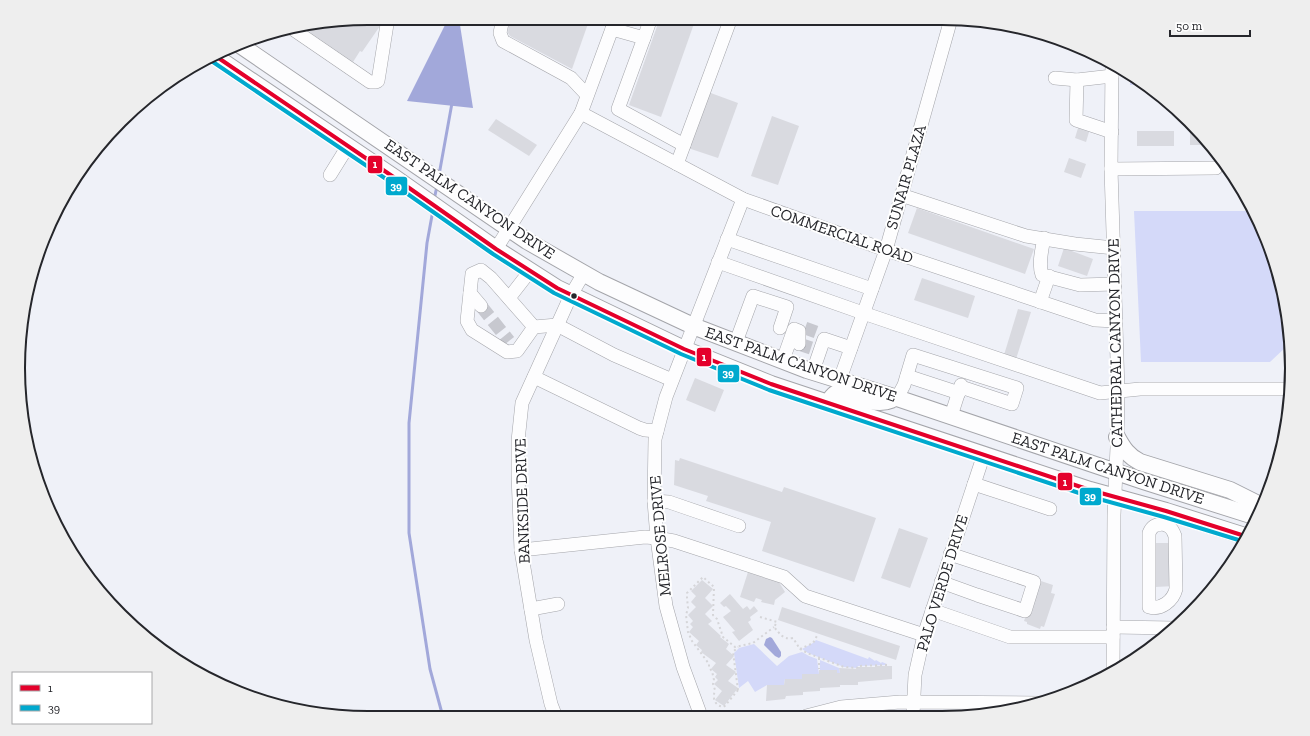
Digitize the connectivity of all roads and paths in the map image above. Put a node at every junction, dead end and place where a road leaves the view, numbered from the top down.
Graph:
1 (384, 25) edge
2 (502, 25) edge
3 (613, 25) edge
4 (618, 25) edge
5 (649, 25) edge
6 (728, 25) edge
7 (949, 25) edge
8 (298, 33) edge
9 (644, 38) junction
10 (245, 48) edge
11 (218, 59) edge
12 (1112, 70) edge
13 (1112, 76) junction
14 (1055, 78) dead end
15 (1077, 80) junction
16 (587, 95) junction
17 (580, 113) junction
18 (1112, 132) junction
19 (684, 145) junction
20 (348, 146) junction
21 (677, 164) junction
22 (1216, 168) dead end
23 (1111, 169) junction
24 (330, 175) dead end
25 (901, 194) junction
26 (743, 199) junction
27 (509, 229) junction
28 (1044, 238) junction
29 (727, 239) junction
30 (1114, 248) junction
31 (496, 249) junction
32 (886, 250) junction
33 (718, 262) junction
34 (530, 271) junction
35 (584, 273) junction
36 (760, 276) junction
37 (1048, 276) junction
38 (1115, 284) junction
39 (872, 289) junction
40 (470, 293) junction
41 (571, 295) junction
42 (753, 296) junction
43 (509, 298) junction
44 (1040, 302) junction
45 (481, 306) tunnel mouth
46 (863, 313) junction
47 (1116, 321) junction
48 (557, 325) junction
49 (694, 326) junction
50 (534, 327) junction
51 (780, 328) dead end
52 (809, 337) junction
53 (736, 342) junction
54 (851, 348) junction
55 (684, 349) junction
56 (783, 360) junction
57 (813, 371) junction
58 (966, 372) junction
59 (907, 376) junction
60 (534, 377) junction
61 (840, 379) junction
62 (672, 380) junction
63 (1284, 388) edge
64 (960, 390) junction
65 (1118, 391) junction
66 (897, 398) junction
67 (828, 403) junction
68 (951, 416) junction
69 (657, 431) junction
70 (1117, 437) junction
71 (984, 454) junction
72 (1116, 472) junction
73 (974, 484) junction
74 (1115, 497) junction
75 (654, 501) junction
76 (1256, 506) edge
77 (1256, 507) edge
78 (1050, 509) dead end
79 (1164, 518) junction
80 (739, 526) dead end
81 (1241, 536) edge
82 (657, 538) junction
83 (521, 550) junction
84 (950, 554) junction
85 (942, 582) junction
86 (558, 604) dead end
87 (1155, 608) junction
88 (531, 609) junction
89 (932, 610) junction
90 (760, 617) dead end
91 (774, 627) junction
92 (1154, 628) junction
93 (1166, 628) edge
94 (1113, 632) junction
95 (818, 634) dead end
96 (924, 635) junction
97 (739, 646) junction
98 (800, 648) junction
99 (819, 658) junction
100 (887, 665) dead end
101 (1113, 666) edge
102 (819, 669) dead end
103 (1006, 705) edge
104 (913, 709) edge
105 (554, 711) edge
106 (699, 711) edge
107 (824, 711) edge

1 - 8 street
2 - 16 street
3 - 16 street
4 - 9 street
5 - 9 street
6 - 19 street
7 - 25 street, SUNAIR PLAZA
9 - 19 street
10 - 27 main road, EAST PALM CANYON DRIVE
11 - 20 main road, EAST PALM CANYON DRIVE
12 - 13 street, CATHEDRAL CANYON DRIVE
13 - 15 street
13 - 18 street, CATHEDRAL CANYON DRIVE
14 - 15 street
15 - 18 street
16 - 17 street
17 - 21 street, COMMERCIAL ROAD
17 - 27 street
18 - 23 street, CATHEDRAL CANYON DRIVE
19 - 21 street
20 - 24 street
20 - 31 main road, EAST PALM CANYON DRIVE
21 - 26 street, COMMERCIAL ROAD
22 - 23 street
23 - 30 street, CATHEDRAL CANYON DRIVE
25 - 28 street
25 - 32 street, SUNAIR PLAZA
26 - 29 street, MELROSE DRIVE
26 - 32 street, COMMERCIAL ROAD
27 - 31 street
27 - 35 main road, EAST PALM CANYON DRIVE
28 - 30 street
28 - 37 street
29 - 33 street, MELROSE DRIVE
29 - 39 street
30 - 38 street, CATHEDRAL CANYON DRIVE
31 - 34 main road, EAST PALM CANYON DRIVE
32 - 39 street, SUNAIR PLAZA
32 - 44 street, COMMERCIAL ROAD
33 - 36 street
33 - 49 street, MELROSE DRIVE
34 - 41 main road, EAST PALM CANYON DRIVE
34 - 43 street
35 - 41 street, BANKSIDE DRIVE
35 - 49 main road, EAST PALM CANYON DRIVE
36 - 42 street
36 - 46 street
37 - 38 street
37 - 44 street
38 - 47 street, CATHEDRAL CANYON DRIVE
39 - 46 street, SUNAIR PLAZA
40 - 43 street
40 - 45 street
40 - 50 street
41 - 48 street, BANKSIDE DRIVE
41 - 55 main road, EAST PALM CANYON DRIVE
42 - 51 street
42 - 53 street
43 - 50 street
44 - 47 street, COMMERCIAL ROAD
46 - 54 street, SUNAIR PLAZA
46 - 65 street
47 - 65 street, CATHEDRAL CANYON DRIVE
48 - 50 street
48 - 60 street, BANKSIDE DRIVE
48 - 62 street
49 - 53 main road, EAST PALM CANYON DRIVE
49 - 55 street, MELROSE DRIVE
52 - 54 street
52 - 56 street
52 - 57 street
53 - 56 main road, EAST PALM CANYON DRIVE
54 - 61 street, SUNAIR PLAZA
55 - 62 street, MELROSE DRIVE
55 - 67 main road, EAST PALM CANYON DRIVE
56 - 57 main road, EAST PALM CANYON DRIVE
57 - 61 main road, EAST PALM CANYON DRIVE
58 - 59 street
58 - 64 street
58 - 64 street
59 - 64 street
59 - 66 street
60 - 69 street
60 - 83 street, BANKSIDE DRIVE
61 - 66 main road, EAST PALM CANYON DRIVE
62 - 69 street, MELROSE DRIVE
63 - 65 street
64 - 68 street
65 - 70 street, CATHEDRAL CANYON DRIVE
66 - 67 main road
66 - 68 main road, EAST PALM CANYON DRIVE
67 - 71 main road, EAST PALM CANYON DRIVE
68 - 72 main road, EAST PALM CANYON DRIVE
69 - 75 street, MELROSE DRIVE
70 - 72 street, CATHEDRAL CANYON DRIVE
70 - 76 main road
71 - 73 street, PALO VERDE DRIVE
71 - 74 main road, EAST PALM CANYON DRIVE
72 - 74 street, CATHEDRAL CANYON DRIVE
72 - 77 main road, EAST PALM CANYON DRIVE
73 - 78 street
73 - 84 street, PALO VERDE DRIVE
74 - 79 main road, EAST PALM CANYON DRIVE
74 - 94 street, CATHEDRAL CANYON DRIVE
75 - 80 street
75 - 82 street, MELROSE DRIVE
79 - 81 main road, EAST PALM CANYON DRIVE
79 - 87 street
79 - 87 street
82 - 83 street
82 - 96 street
82 - 106 street, MELROSE DRIVE
83 - 88 street, BANKSIDE DRIVE
84 - 85 street, PALO VERDE DRIVE
84 - 85 street
85 - 89 street, PALO VERDE DRIVE
86 - 88 street
87 - 92 street
88 - 105 street, BANKSIDE DRIVE
89 - 94 street
89 - 96 street, PALO VERDE DRIVE
90 - 91 path
91 - 97 path
91 - 98 path
92 - 93 street
92 - 94 street
94 - 101 street, CATHEDRAL CANYON DRIVE
95 - 98 path
96 - 104 street, PALO VERDE DRIVE
97 - 97 path
98 - 99 path
99 - 100 path
99 - 102 path
103 - 104 street
104 - 107 street

